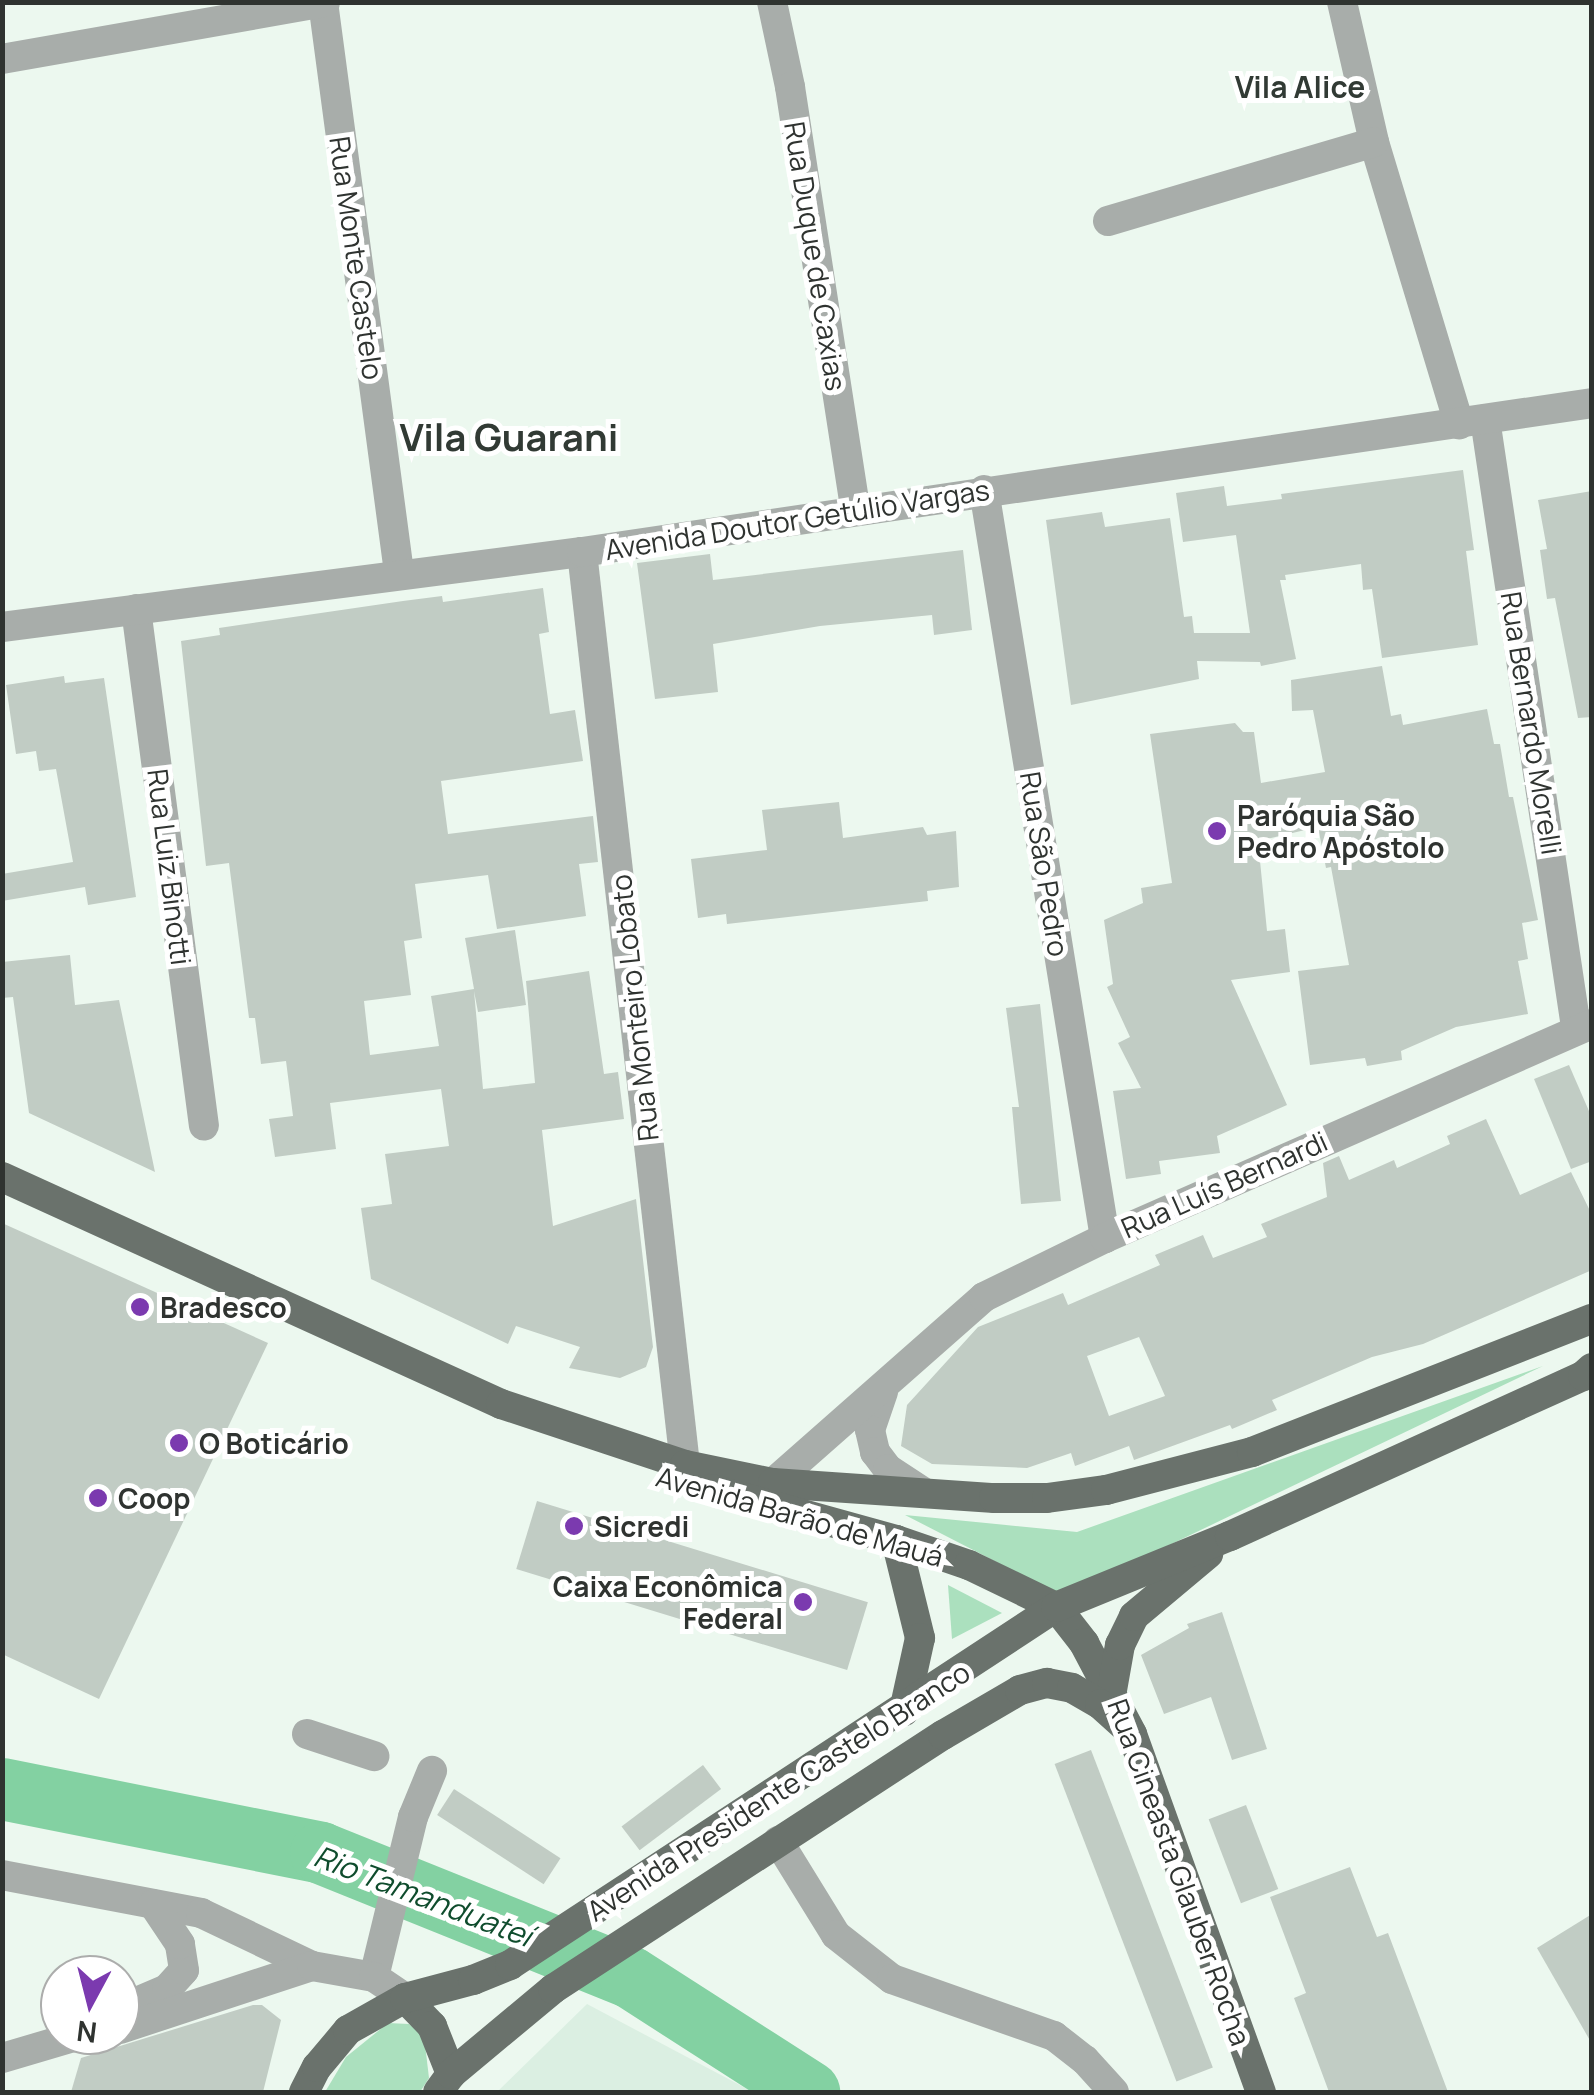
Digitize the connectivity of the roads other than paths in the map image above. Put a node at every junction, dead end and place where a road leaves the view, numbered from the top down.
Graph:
1 (772, 2) edge
2 (1342, 2) edge
3 (324, 3) edge
4 (2, 59) edge
5 (1374, 142) junction
6 (1108, 220) dead end
7 (1592, 403) edge
8 (1472, 421) junction
9 (984, 490) junction
10 (856, 511) junction
11 (582, 552) junction
12 (399, 572) junction
13 (136, 609) junction
14 (2, 627) edge
15 (1584, 1026) edge
16 (204, 1126) dead end
17 (2, 1176) edge
18 (2, 1199) edge
19 (1105, 1238) junction
20 (1592, 1319) edge
21 (1592, 1368) edge
22 (884, 1389) junction
23 (685, 1465) junction
24 (773, 1483) junction
25 (923, 1492) junction
26 (1230, 1536) junction
27 (896, 1540) junction
28 (1056, 1607) junction
29 (1112, 1690) junction
30 (904, 1711) junction
31 (307, 1734) dead end
32 (1132, 1734) junction
33 (374, 1756) dead end
34 (432, 1771) dead end
35 (778, 1841) junction
36 (2, 1875) edge
37 (154, 1904) junction
38 (312, 1966) junction
39 (374, 1978) junction
40 (405, 1998) junction
41 (140, 2000) edge
42 (140, 2022) edge
43 (40, 2047) edge
44 (2, 2058) edge
45 (444, 2084) edge
46 (304, 2092) edge
47 (1114, 2092) edge
48 (1261, 2092) edge

1 - 10 street, Rua Duque de Caxias
2 - 5 street, Rua Bernardo Morelli
3 - 4 street
3 - 12 street, Rua Monte Castelo
5 - 6 street
5 - 8 street, Rua Bernardo Morelli
7 - 8 street, Avenida Doutor Getúlio Vargas
8 - 9 street, Avenida Doutor Getúlio Vargas
8 - 15 street, Rua Bernardo Morelli
9 - 10 street, Avenida Doutor Getúlio Vargas
9 - 19 street, Rua São Pedro
10 - 11 street, Avenida Doutor Getúlio Vargas
11 - 12 street, Avenida Doutor Getúlio Vargas
11 - 23 street, Rua Monteiro Lobato
12 - 13 street, Avenida Doutor Getúlio Vargas
13 - 14 street, Avenida Doutor Getúlio Vargas
13 - 16 street, Rua Luiz Binotti
15 - 19 street, Rua Luís Bernardi
17 - 23 main road, Avenida Barão de Mauá
18 - 27 main road, Avenida Barão de Mauá
19 - 22 street, Rua Luís Bernardi
20 - 25 main road, Avenida Barão de Mauá
21 - 26 main road
22 - 24 street, Rua Luís Bernardi
22 - 25 street, Rua Luís Bernardi
23 - 24 main road, Avenida Barão de Mauá
24 - 25 main road, Avenida Barão de Mauá
26 - 28 main road
26 - 29 main road
27 - 28 main road, Avenida Barão de Mauá
27 - 30 main road
28 - 29 main road, Rua Cineasta Glauber Rocha
28 - 30 main road, Avenida Presidente Castelo Branco
29 - 32 main road, Rua Cineasta Glauber Rocha
30 - 40 main road, Avenida Presidente Castelo Branco
31 - 33 street
32 - 35 main road, Avenida Presidente Castelo Branco
32 - 48 main road, Rua Cineasta Glauber Rocha
34 - 39 street
35 - 45 main road, Avenida Presidente Castelo Branco
35 - 47 street
36 - 37 street
37 - 38 street
37 - 41 street
38 - 39 street
38 - 42 street
39 - 40 street
40 - 45 main road
40 - 46 main road, Avenida Presidente Castelo Branco
43 - 44 street

